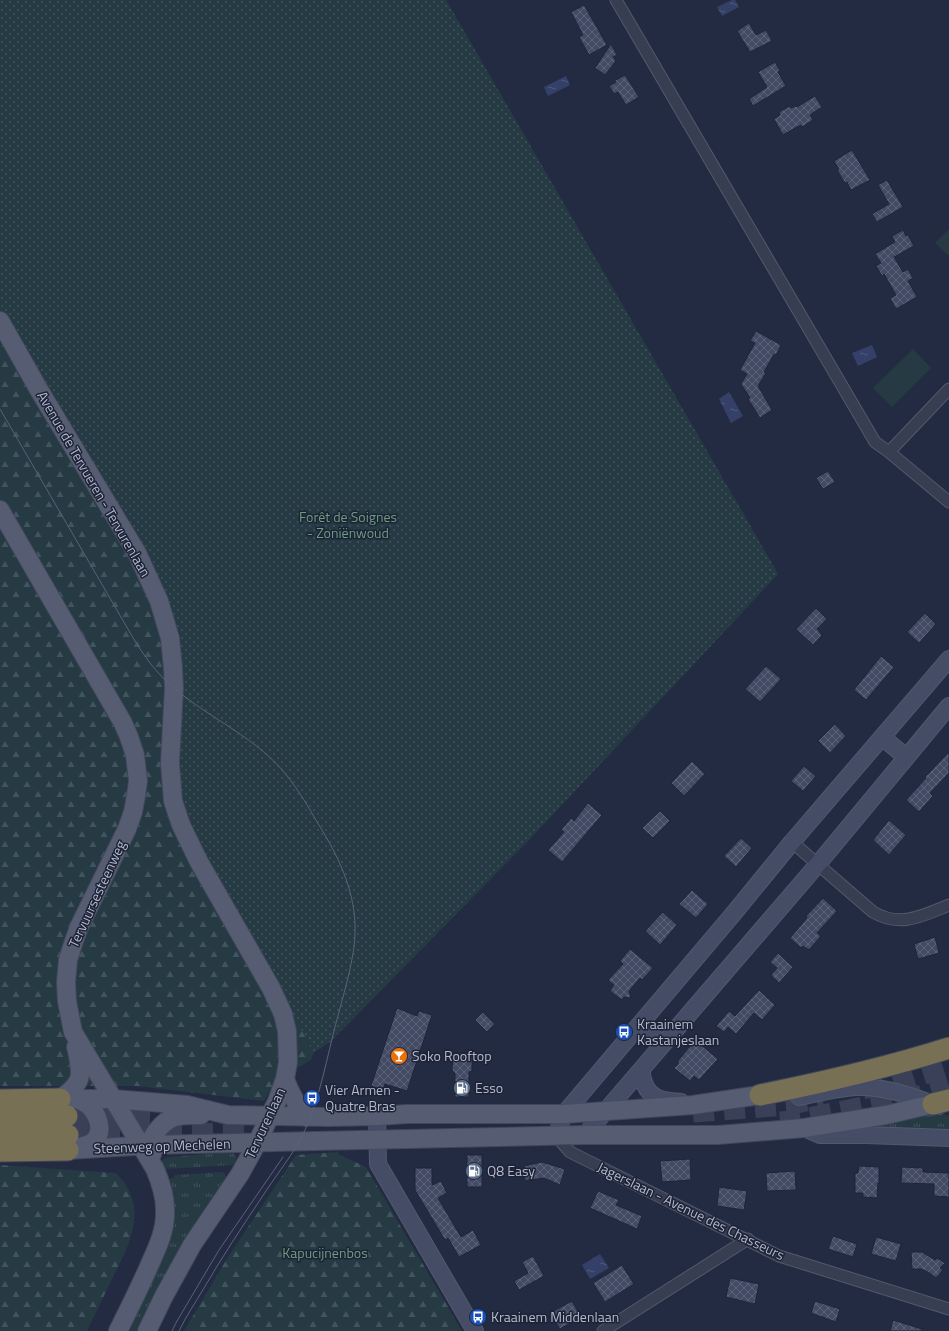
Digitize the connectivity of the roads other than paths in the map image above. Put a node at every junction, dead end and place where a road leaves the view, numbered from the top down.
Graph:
1 (616, 0) edge
2 (0, 322) edge
3 (949, 389) edge
4 (889, 452) junction
5 (949, 502) edge
6 (0, 510) edge
7 (949, 659) edge
8 (949, 706) edge
9 (882, 737) junction
10 (906, 757) junction
11 (178, 819) joint
12 (792, 842) junction
13 (818, 864) junction
14 (949, 905) edge
15 (639, 1025) junction
16 (73, 1032) junction
17 (663, 1044) junction
18 (949, 1048) edge
19 (642, 1069) junction
20 (285, 1079) junction
21 (760, 1095) junction
22 (113, 1099) junction
23 (0, 1100) edge
24 (693, 1104) junction
25 (944, 1104) edge
26 (605, 1111) junction
27 (564, 1114) junction
28 (0, 1116) edge
29 (228, 1116) junction
30 (269, 1116) junction
31 (376, 1116) junction
32 (306, 1117) junction
33 (69, 1120) junction
34 (804, 1128) junction
35 (0, 1135) edge
36 (585, 1135) junction
37 (556, 1136) junction
38 (949, 1138) edge
39 (377, 1140) junction
40 (257, 1143) junction
41 (146, 1145) junction
42 (0, 1151) edge
43 (748, 1239) junction
44 (949, 1308) edge
45 (118, 1331) edge
46 (147, 1331) edge
47 (475, 1331) edge
48 (603, 1331) edge

1 - 4 street
2 - 11 main road, Avenue de Tervueren - Tervurenlaan
3 - 4 street
4 - 5 street
6 - 16 main road, Tervuursesteenweg
7 - 9 street
8 - 10 street
9 - 10 street
9 - 12 street
10 - 13 street
11 - 20 main road, Tervurenlaan
12 - 13 street
12 - 15 street
13 - 14 street
13 - 17 street
15 - 17 street
15 - 27 street
16 - 22 main road, Tervuursesteenweg
16 - 33 main road
17 - 19 street
18 - 21 highway
19 - 24 street
19 - 26 street
20 - 30 main road, Tervurenlaan
20 - 32 main road
21 - 24 main road, Steenweg op Mechelen
21 - 25 street
22 - 29 main road, Steenweg op Mechelen
22 - 33 main road, Steenweg op Mechelen
22 - 41 main road, Tervuursesteenweg
23 - 33 highway
24 - 26 main road, Steenweg op Mechelen
25 - 34 main road, Steenweg op Mechelen
26 - 27 main road, Steenweg op Mechelen
26 - 36 street
27 - 31 main road, Steenweg op Mechelen
27 - 37 street
28 - 33 highway
29 - 30 main road, Steenweg op Mechelen
29 - 41 main road
30 - 32 main road, Steenweg op Mechelen
30 - 40 main road, Tervurenlaan
31 - 32 main road, Steenweg op Mechelen
31 - 39 street
33 - 35 highway
33 - 41 main road, Steenweg op Mechelen
33 - 42 highway
34 - 36 main road, Steenweg op Mechelen
34 - 38 street
36 - 37 main road, Steenweg op Mechelen
37 - 39 main road, Steenweg op Mechelen
37 - 43 street, Jagerslaan - Avenue des Chasseurs
39 - 40 main road, Steenweg op Mechelen
39 - 47 street
40 - 41 main road, Steenweg op Mechelen
40 - 46 main road, Tervurenlaan
41 - 45 main road
43 - 44 street, Jagerslaan - Avenue des Chasseurs
43 - 48 street

